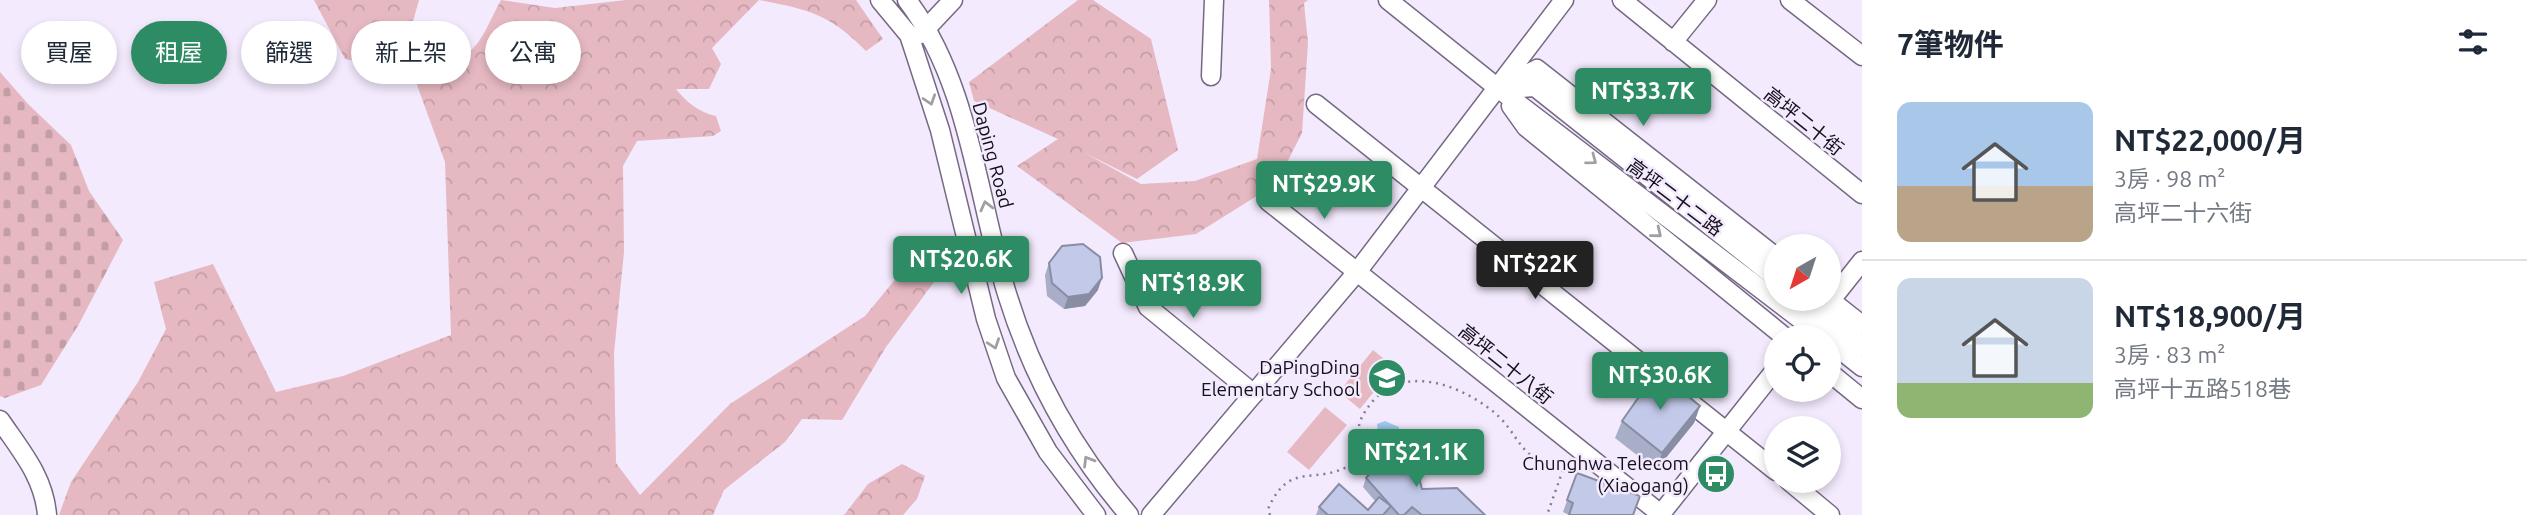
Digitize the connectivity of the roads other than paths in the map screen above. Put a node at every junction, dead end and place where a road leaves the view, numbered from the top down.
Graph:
1 (880, 0) edge
2 (907, 0) edge
3 (953, 0) edge
4 (1214, 0) edge
5 (1388, 0) edge
6 (1564, 0) edge
7 (1622, 0) edge
8 (1707, 0) edge
9 (1790, 0) edge
10 (928, 27) junction
11 (910, 40) junction
12 (1673, 42) junction
13 (1862, 56) edge
14 (1211, 76) dead end
15 (1499, 89) junction
16 (1315, 104) dead end
17 (1424, 187) junction
18 (1862, 194) edge
19 (1268, 201) dead end
20 (1764, 248) edge
21 (1123, 253) dead end
22 (1862, 261) edge
23 (1764, 269) edge
24 (1357, 272) junction
25 (1818, 315) edge
26 (1770, 325) edge
27 (1862, 325) edge
28 (1862, 346) edge
29 (1841, 351) edge
30 (1862, 368) edge
31 (1841, 382) edge
32 (1764, 384) edge
33 (1254, 394) junction
34 (1862, 399) edge
35 (0, 420) edge
36 (1727, 430) junction
37 (1764, 461) edge
38 (1803, 493) edge
39 (47, 515) edge
40 (1096, 515) edge
41 (1129, 515) edge
42 (1151, 515) edge
43 (1661, 515) edge
44 (1830, 515) edge

1 - 11 street
2 - 10 street, Daping Road
3 - 10 street
4 - 14 street
5 - 15 street
6 - 15 street
7 - 12 street, 高坪二十街
8 - 12 street
9 - 13 street
10 - 11 street
41 -> 10 street, Daping Road
11 -> 40 street
12 - 18 street, 高坪二十街
15 - 17 street
15 - 20 street, 高坪二十二路
15 - 23 street, 高坪二十二路
15 -> 25 street, 高坪二十二路
15 -> 26 street, 高坪二十二路
16 - 17 street
17 - 24 street
17 - 36 street
19 - 24 street, 高坪二十八街
21 - 33 street
22 - 25 street
24 - 33 street
24 - 43 street, 高坪二十八街
25 - 27 street, 高坪二十二路
25 - 28 street, 高坪二十二路
29 - 30 street, 高坪二十二路
31 - 34 street
32 - 36 street
33 - 42 street
35 - 39 street
36 - 37 street
36 - 43 street
38 - 44 street

